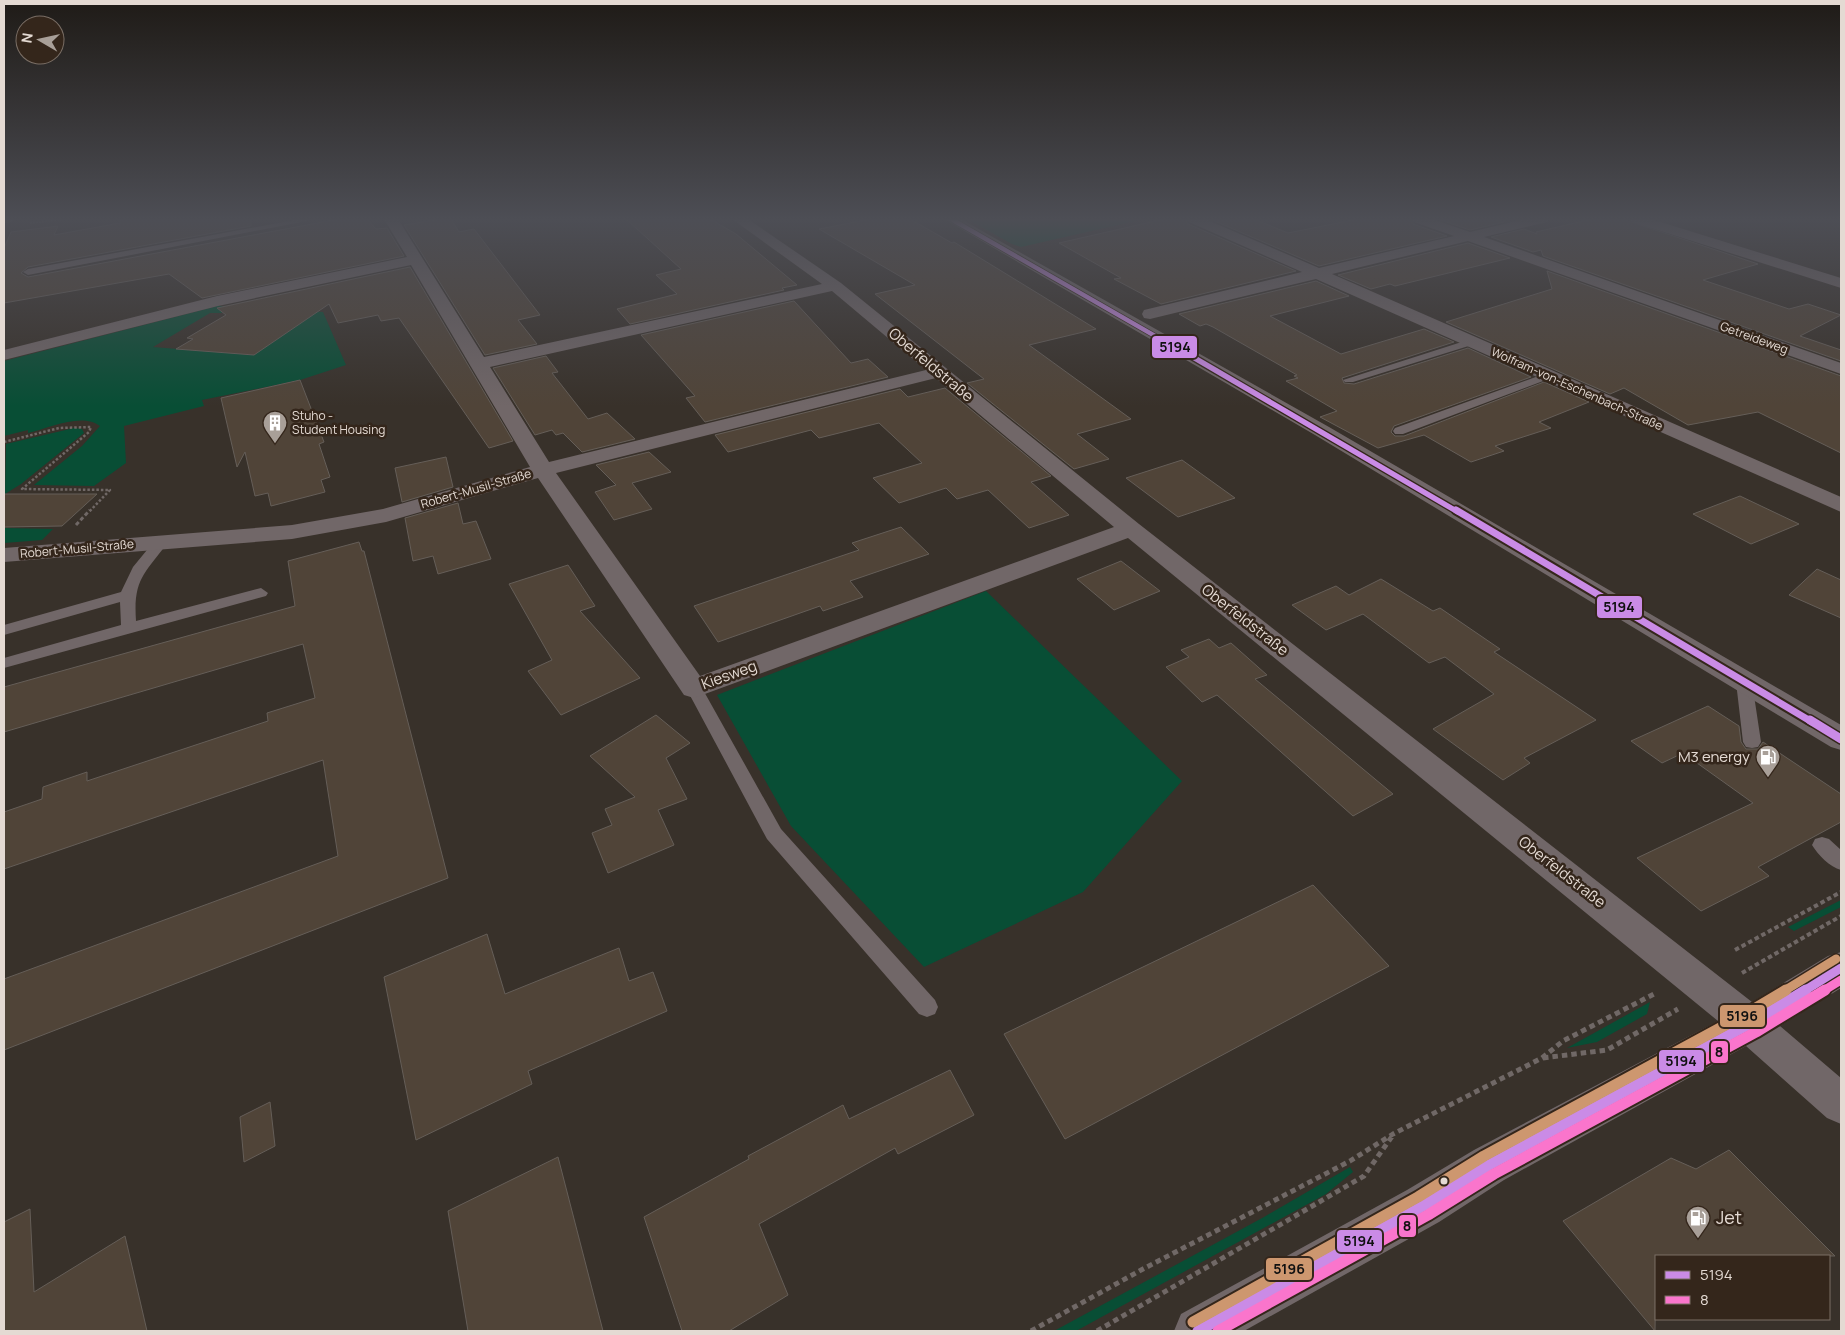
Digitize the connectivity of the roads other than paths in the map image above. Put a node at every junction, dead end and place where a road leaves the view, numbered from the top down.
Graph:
1 (312, 281) edge
2 (428, 281) edge
3 (828, 281) edge
4 (1060, 281) edge
5 (1281, 281) edge
6 (1333, 281) edge
7 (1595, 281) edge
8 (835, 286) junction
9 (1150, 314) dead end
10 (1471, 342) junction
11 (4, 355) edge
12 (478, 364) junction
13 (1841, 369) edge
14 (939, 372) junction
15 (1547, 376) junction
16 (1349, 380) dead end
17 (1398, 431) dead end
18 (543, 470) junction
19 (1841, 505) edge
20 (1130, 529) junction
21 (161, 542) junction
22 (4, 555) edge
23 (261, 592) dead end
24 (128, 596) junction
25 (129, 628) junction
26 (4, 630) edge
27 (4, 663) edge
28 (1744, 682) junction
29 (694, 688) junction
30 (1841, 739) edge
31 (1752, 742) dead end
32 (1822, 845) dead end
33 (1841, 862) edge
34 (1841, 968) edge
35 (927, 1007) dead end
36 (1750, 1023) junction
37 (1841, 1104) edge
38 (1198, 1331) edge

1 - 11 street
2 - 12 street, Kiesweg
3 - 8 street, Oberfeldstraße
4 - 28 street
5 - 9 street
6 - 10 street, Wolfram-von-Eschenbach-Straße
7 - 13 street, Getreideweg
8 - 12 street
8 - 14 street, Oberfeldstraße
10 - 15 street, Wolfram-von-Eschenbach-Straße
10 - 16 lane
12 - 18 street, Kiesweg
14 - 18 street, Robert-Musil-Straße
14 - 20 street, Oberfeldstraße
15 - 17 lane
15 - 19 street, Wolfram-von-Eschenbach-Straße
18 - 21 street, Robert-Musil-Straße
18 - 29 street, Kiesweg
20 - 29 street, Kiesweg
20 - 36 street, Oberfeldstraße
21 - 22 street, Robert-Musil-Straße
21 - 24 lane
23 - 25 lane
24 - 25 lane
24 - 26 lane
25 - 27 lane
28 - 30 street
28 - 31 lane
29 - 35 lane
32 - 33 lane
34 - 36 street
36 - 37 street, Oberfeldstraße
36 - 38 street

